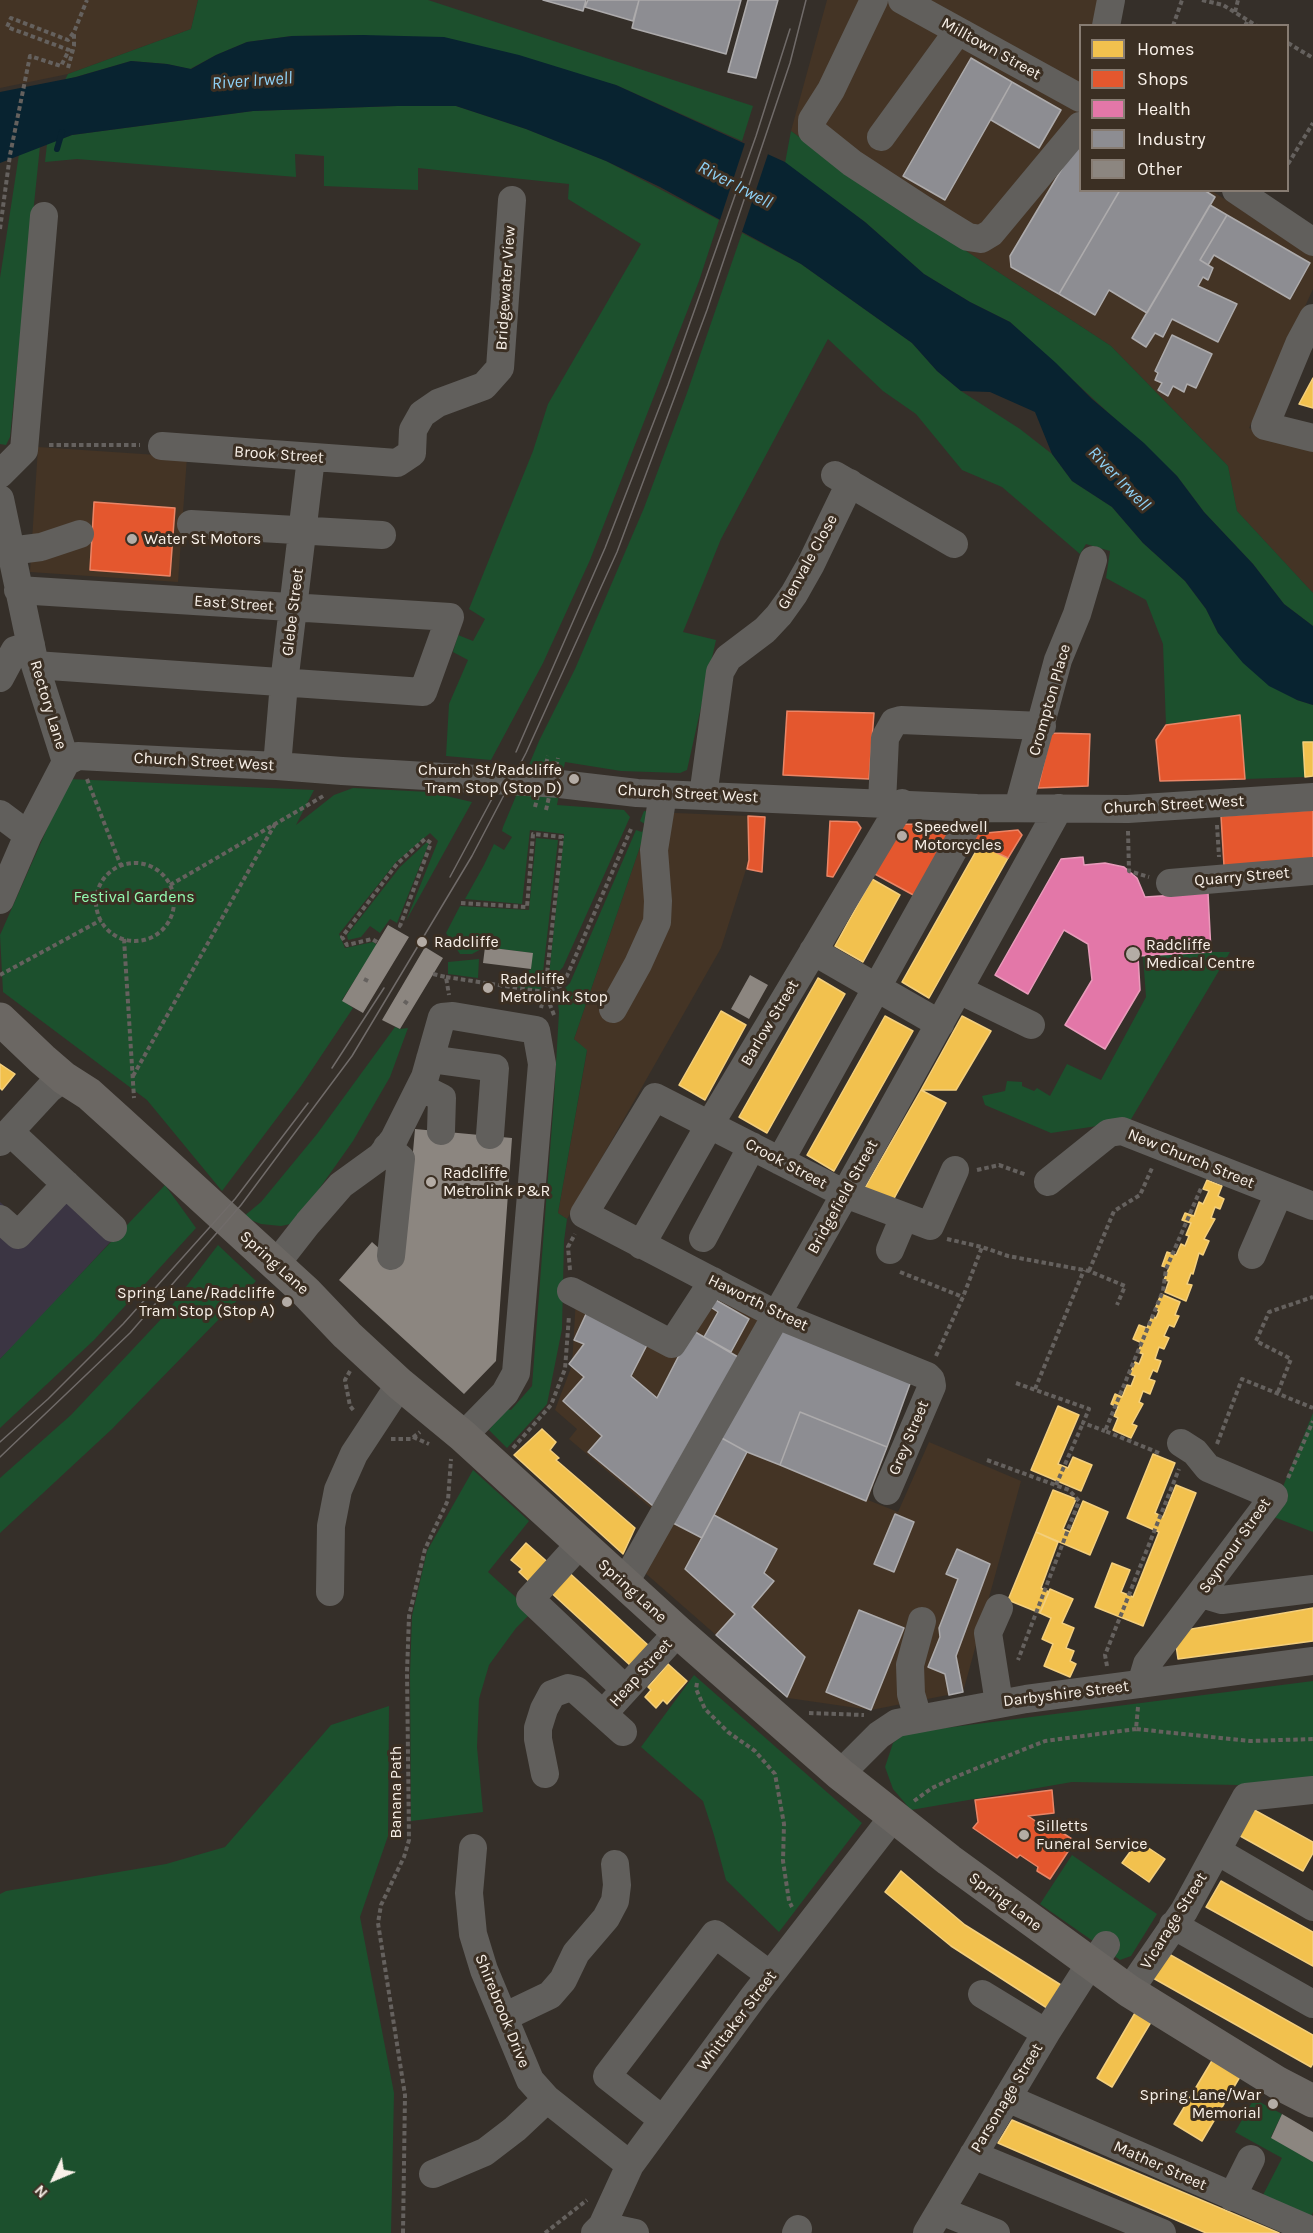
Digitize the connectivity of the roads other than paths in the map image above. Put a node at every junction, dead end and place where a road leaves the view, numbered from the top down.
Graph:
1 (874, 0) edge
2 (902, 0) edge
3 (1111, 0) edge
4 (1106, 24) edge
5 (958, 31) junction
6 (1079, 98) edge
7 (1079, 127) edge
8 (881, 137) dead end
9 (1239, 192) edge
10 (512, 200) dead end
11 (44, 216) dead end
12 (1313, 242) edge
13 (1313, 318) edge
14 (1306, 345) edge
15 (1313, 438) edge
16 (162, 446) road end
17 (311, 458) junction
18 (397, 463) joint
19 (0, 474) edge
20 (0, 499) edge
21 (191, 524) dead end
22 (302, 531) junction
23 (80, 534) dead end
24 (382, 535) dead end
25 (954, 544) dead end
26 (10, 551) junction
27 (1093, 560) dead end
28 (18, 590) junction
29 (293, 608) junction
30 (33, 655) junction
31 (0, 678) edge
32 (284, 683) junction
33 (1042, 726) junction
34 (72, 759) junction
35 (278, 765) junction
36 (663, 794) junction
37 (703, 796) junction
38 (1313, 797) edge
39 (892, 803) junction
40 (977, 808) junction
41 (1018, 808) junction
42 (1059, 808) junction
43 (0, 814) edge
44 (28, 835) junction
45 (1313, 871) edge
46 (1170, 883) road end
47 (0, 900) edge
48 (813, 951) junction
49 (877, 987) junction
50 (959, 990) junction
51 (613, 1009) dead end
52 (0, 1019) edge
53 (940, 1024) junction
54 (1031, 1025) dead end
55 (430, 1059) junction
56 (64, 1078) junction
57 (420, 1087) junction
58 (710, 1124) junction
59 (441, 1131) dead end
60 (490, 1136) dead end
61 (5, 1137) edge
62 (752, 1146) junction
63 (387, 1147) junction
64 (780, 1161) junction
65 (955, 1170) road end
66 (1048, 1182) road end
67 (66, 1184) junction
68 (1279, 1193) junction
69 (845, 1194) junction
70 (1313, 1206) edge
71 (584, 1214) joint
72 (0, 1219) edge
73 (917, 1222) junction
74 (113, 1228) dead end
75 (703, 1238) dead end
76 (641, 1245) junction
77 (890, 1250) road end
78 (1252, 1255) dead end
79 (392, 1256) dead end
80 (276, 1264) junction
81 (713, 1281) junction
82 (571, 1291) road end
83 (777, 1315) junction
84 (929, 1381) joint
85 (400, 1384) junction
86 (457, 1447) junction
87 (1179, 1456) road end
88 (887, 1491) dead end
89 (580, 1544) junction
90 (624, 1584) junction
91 (1313, 1589) edge
92 (330, 1592) dead end
93 (1202, 1594) junction
94 (999, 1608) dead end
95 (922, 1621) dead end
96 (678, 1632) junction
97 (1313, 1661) edge
98 (1141, 1684) junction
99 (625, 1689) junction
100 (1012, 1701) junction
101 (908, 1721) junction
102 (545, 1774) dead end
103 (840, 1774) junction
104 (1313, 1790) edge
105 (893, 1817) junction
106 (473, 1848) dead end
107 (1217, 1851) junction
108 (615, 1864) dead end
109 (1310, 1899) edge
110 (1173, 1925) junction
111 (1096, 1958) junction
112 (770, 1975) junction
113 (1129, 1991) junction
114 (982, 1994) dead end
115 (1313, 2004) edge
116 (504, 2017) junction
117 (1046, 2033) junction
118 (1007, 2098) junction
119 (547, 2099) junction
120 (1313, 2101) edge
121 (663, 2120) junction
122 (973, 2155) junction
123 (1251, 2159) dead end
124 (630, 2165) junction
125 (433, 2174) dead end
126 (1232, 2197) junction
127 (934, 2222) edge
128 (599, 2229) edge
129 (1313, 2231) edge
130 (635, 2233) edge
131 (996, 2233) edge
132 (1162, 2233) edge

1 - 7 street
2 - 5 street, Milltown Street
3 - 4 street
5 - 6 street, Milltown Street
5 - 8 street
9 - 12 street
10 - 18 street, Bridgewater View
11 - 19 street
13 - 14 street
14 - 15 street
16 - 17 street, Brook Street
17 - 18 street, Brook Street
17 - 22 street, Glebe Street
20 - 26 street, Rectory Lane
21 - 22 street
22 - 24 street
22 - 29 street, Glebe Street
23 - 26 street
25 - 37 street, Glenvale Close
26 - 28 street, Rectory Lane
27 - 33 street, Crompton Place
28 - 29 street, East Street
28 - 30 street, Rectory Lane
29 - 32 street, Glebe Street
29 - 32 street, East Street
30 - 31 street
30 - 32 street
30 - 34 street, Rectory Lane
32 - 35 street, Glebe Street
33 - 39 street
33 - 41 street, Crompton Place
34 - 35 street, Church Street West
34 - 44 street, Rectory Lane
35 - 36 street, Church Street West
36 - 37 street, Church Street West
36 - 51 street
37 - 39 street, Church Street West
38 - 42 street, Church Street West
39 - 40 street, Church Street West
39 - 48 street, Barlow Street
40 - 41 street, Church Street West
40 - 49 street
41 - 42 street, Church Street West
42 - 50 street, Bridgefield Street
43 - 44 street
44 - 47 street, Rectory Lane
45 - 46 street, Quarry Street
48 - 49 street
48 - 58 street, Barlow Street
49 - 53 street
49 - 64 street
50 - 53 street, Bridgefield Street
50 - 54 street
52 - 56 main road, Spring Lane
53 - 69 street, Bridgefield Street
55 - 57 street
55 - 60 street
55 - 86 street
56 - 61 street
56 - 80 main road, Spring Lane
57 - 59 street
57 - 63 street
58 - 62 street, Crook Street
58 - 71 street, Crook Street
58 - 76 street, Barlow Street
61 - 67 street
62 - 64 street, Crook Street
62 - 75 street
63 - 79 street
63 - 80 street
64 - 69 street, Crook Street
65 - 73 street
66 - 68 street, New Church Street
67 - 72 street
67 - 74 street
68 - 70 street, New Church Street
68 - 78 street
69 - 73 street, Crook Street
69 - 83 street, Bridgefield Street
71 - 76 street, Haworth Street
73 - 77 street
76 - 81 street, Haworth Street
80 - 85 main road, Spring Lane
81 - 82 street
81 - 83 street, Haworth Street
83 - 84 street, Haworth Street
83 - 90 street, Bridgefield Street
84 - 88 street, Grey Street
85 - 86 main road, Spring Lane
85 - 92 street
86 - 89 main road, Spring Lane
87 - 93 street, Seymour Street
89 - 90 main road, Spring Lane
89 - 99 street
90 - 96 main road, Spring Lane
91 - 93 street
93 - 98 street, Seymour Street
94 - 100 street
95 - 101 street
96 - 99 street, Heap Street
96 - 103 main road, Spring Lane
97 - 98 street, Darbyshire Street
98 - 100 street, Darbyshire Street
99 - 102 street, Heap Street
100 - 101 street, Darbyshire Street
101 - 103 street, Darbyshire Street
103 - 105 main road, Spring Lane
104 - 107 street, Vicarage Street
105 - 111 main road, Spring Lane
105 - 112 street, Whittaker Street
106 - 116 street, Shirebrook Drive
107 - 109 street
107 - 110 street, Vicarage Street
108 - 116 street
110 - 113 street, Vicarage Street
110 - 115 street
111 - 113 main road, Spring Lane
111 - 117 street, Parsonage Street
112 - 121 street, Whittaker Street
112 - 121 street
113 - 120 main road, Spring Lane
114 - 117 street
116 - 119 street, Shirebrook Drive
117 - 118 street, Parsonage Street
118 - 122 street, Parsonage Street
118 - 126 street, Mather Street
119 - 124 street, Shirebrook Drive
119 - 125 street
121 - 124 street, Whittaker Street
122 - 127 street, Parsonage Street
122 - 132 street
123 - 126 street
124 - 128 street, Whittaker Street
126 - 129 street, Mather Street
127 - 131 street
128 - 130 street

